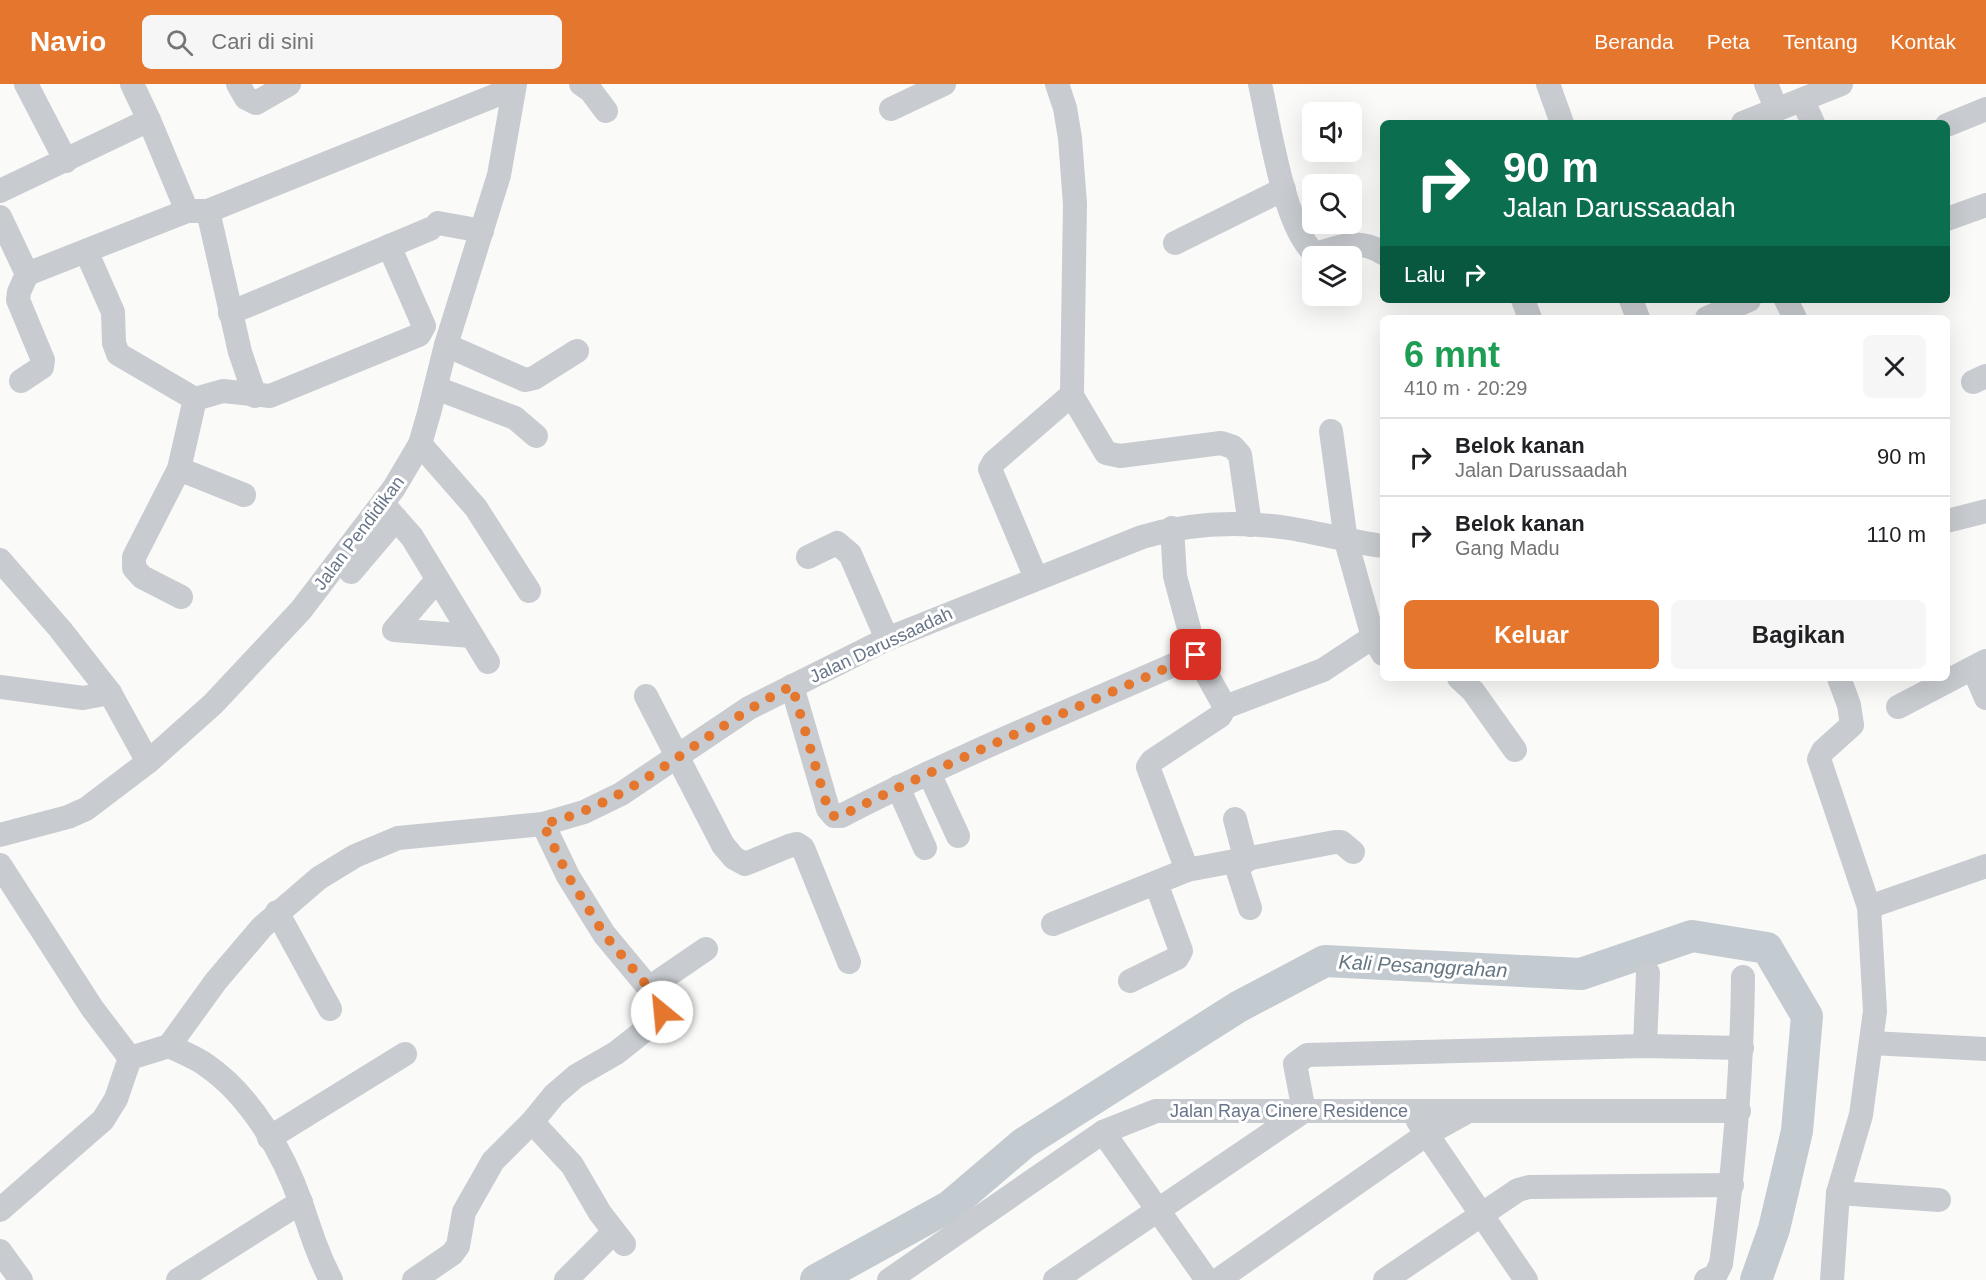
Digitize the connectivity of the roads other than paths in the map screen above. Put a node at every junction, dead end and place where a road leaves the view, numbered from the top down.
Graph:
1 (26, 84) edge
2 (132, 84) edge
3 (238, 84) edge
4 (289, 84) edge
5 (581, 84) edge
6 (944, 84) edge
7 (1057, 84) edge
8 (1260, 84) edge
9 (1548, 84) edge
10 (1766, 84) edge
11 (1841, 84) edge
12 (503, 89) edge
13 (1803, 101) junction
14 (1776, 108) junction
15 (891, 109) dead end
16 (1986, 109) edge
17 (606, 111) dead end
18 (149, 120) junction
19 (1561, 120) edge
20 (1750, 120) edge
21 (1812, 120) edge
22 (1950, 124) edge
23 (66, 161) junction
24 (1284, 189) junction
25 (0, 191) edge
26 (1986, 204) edge
27 (198, 211) junction
28 (0, 217) edge
29 (1950, 218) edge
30 (482, 231) junction
31 (1174, 243) dead end
32 (389, 246) junction
33 (86, 251) junction
34 (1380, 251) edge
35 (27, 274) junction
36 (1742, 303) edge
37 (230, 313) junction
38 (1714, 315) edge
39 (446, 345) junction
40 (577, 351) dead end
41 (21, 381) dead end
42 (436, 388) junction
43 (1071, 394) junction
44 (255, 396) junction
45 (195, 399) junction
46 (1331, 431) dead end
47 (536, 436) dead end
48 (420, 444) junction
49 (179, 469) junction
50 (244, 495) dead end
51 (1986, 511) edge
52 (389, 512) junction
53 (1950, 520) edge
54 (1250, 525) junction
55 (1172, 528) junction
56 (1346, 541) junction
57 (1380, 546) edge
58 (808, 557) dead end
59 (0, 560) edge
60 (1036, 578) junction
61 (437, 580) junction
62 (529, 591) dead end
63 (181, 597) dead end
64 (321, 607) dead end
65 (472, 636) junction
66 (887, 639) junction
67 (1378, 645) edge
68 (1196, 655) junction
69 (488, 662) dead end
70 (1979, 664) edge
71 (1950, 679) edge
72 (1463, 681) edge
73 (1840, 681) edge
74 (1947, 681) edge
75 (792, 686) junction
76 (0, 687) edge
77 (110, 693) junction
78 (646, 696) dead end
79 (1986, 698) edge
80 (1225, 707) junction
81 (1898, 707) dead end
82 (1515, 750) dead end
83 (677, 758) junction
84 (148, 762) junction
85 (929, 773) junction
86 (898, 786) junction
87 (1235, 819) dead end
88 (543, 824) junction
89 (0, 835) edge
90 (958, 836) dead end
91 (925, 848) dead end
92 (1353, 852) dead end
93 (1240, 862) junction
94 (1986, 866) edge
95 (1187, 870) junction
96 (3, 874) edge
97 (1156, 883) junction
98 (1869, 907) junction
99 (1250, 908) dead end
100 (277, 912) junction
101 (1053, 924) dead end
102 (706, 949) dead end
103 (849, 962) dead end
104 (1648, 973) dead end
105 (1743, 977) dead end
106 (1130, 981) dead end
107 (649, 988) junction
108 (330, 1009) dead end
109 (1872, 1043) junction
110 (169, 1046) junction
111 (1645, 1046) junction
112 (1742, 1048) junction
113 (1986, 1049) edge
114 (405, 1054) dead end
115 (130, 1058) junction
116 (1304, 1111) junction
117 (1412, 1111) junction
118 (1739, 1111) junction
119 (1467, 1112) junction
120 (532, 1122) junction
121 (1103, 1132) junction
122 (1427, 1134) junction
123 (269, 1138) junction
124 (1732, 1185) junction
125 (1838, 1193) junction
126 (1939, 1200) dead end
127 (301, 1202) junction
128 (0, 1210) edge
129 (1157, 1210) junction
130 (1482, 1214) junction
131 (0, 1251) edge
132 (21, 1280) edge
133 (178, 1280) edge
134 (331, 1280) edge
135 (414, 1280) edge
136 (566, 1280) edge
137 (889, 1280) edge
138 (1055, 1280) edge
139 (1207, 1280) edge
140 (1218, 1280) edge
141 (1385, 1280) edge
142 (1526, 1280) edge
143 (1706, 1280) edge
144 (1832, 1280) edge

1 - 23 street
2 - 18 street
3 - 4 street
5 - 17 street
6 - 15 street
7 - 43 street
8 - 24 street
9 - 19 street
10 - 14 street
11 - 13 street
12 - 27 street
12 - 30 street, Jalan Pendidikan
13 - 14 street
13 - 21 street
14 - 20 street
16 - 22 street
18 - 23 street
18 - 27 street
23 - 25 street
24 - 31 street
24 - 34 street
26 - 29 street
27 - 33 street
27 - 37 street
28 - 35 street
30 - 32 street
30 - 39 street, Jalan Pendidikan
32 - 37 street
32 - 44 street
33 - 35 street
33 - 45 street
35 - 41 street
36 - 38 street
37 - 44 street
39 - 40 street
39 - 42 street, Jalan Pendidikan
42 - 47 street
42 - 48 street, Jalan Pendidikan
43 - 54 street
43 - 60 street
44 - 45 street
45 - 49 street
46 - 56 street
48 - 52 street, Jalan Pendidikan
48 - 62 street
49 - 50 street
49 - 63 street
51 - 53 street
52 - 61 street
52 - 64 street
52 - 84 street, Jalan Pendidikan
54 - 55 street, Jalan Darussaadah
54 - 56 street, Jalan Darussaadah
55 - 60 street, Jalan Darussaadah
55 - 68 street
56 - 57 street, Jalan Darussaadah
56 - 67 street
58 - 66 street
59 - 77 street
60 - 66 street, Jalan Darussaadah
61 - 65 street
61 - 65 street
65 - 69 street
66 - 75 street, Jalan Darussaadah
67 - 80 street
68 - 80 street
68 - 85 street
70 - 71 street
70 - 79 street
72 - 82 street
73 - 98 street
74 - 81 street
75 - 83 street, Jalan Darussaadah
75 - 86 street
76 - 77 street
77 - 84 street
78 - 83 street
80 - 95 street
83 - 88 street, Jalan Darussaadah
83 - 103 street
84 - 89 street, Jalan Pendidikan
85 - 86 street
85 - 90 street
86 - 91 street
87 - 93 street
88 - 100 street, Jalan Darussaadah
88 - 107 street
92 - 93 street
93 - 95 street
93 - 99 street
94 - 98 street
95 - 97 street
96 - 115 street
97 - 101 street
97 - 106 street
98 - 109 street
100 - 108 street
100 - 110 street, Jalan Darussaadah
102 - 107 street
104 - 111 street
105 - 112 street
107 - 120 street
109 - 113 street
109 - 125 street
110 - 115 street
110 - 123 street
111 - 112 street
111 - 116 street
112 - 118 street
114 - 123 street
115 - 128 street
116 - 117 street, Jalan Raya Cinere Residence
116 - 121 street, Jalan Raya Cinere Residence
116 - 129 street
117 - 119 street, Jalan Raya Cinere Residence
117 - 122 street
118 - 119 street, Jalan Raya Cinere Residence
118 - 124 street
119 - 122 street
120 - 135 street
120 - 136 street
121 - 129 street
121 - 137 street, Jalan Raya Cinere Residence
122 - 130 street
122 - 140 street
123 - 127 street
124 - 130 street
124 - 143 street
125 - 126 street
125 - 144 street
127 - 133 street
127 - 134 street
129 - 138 street
129 - 139 street
130 - 141 street
130 - 142 street
131 - 132 street

